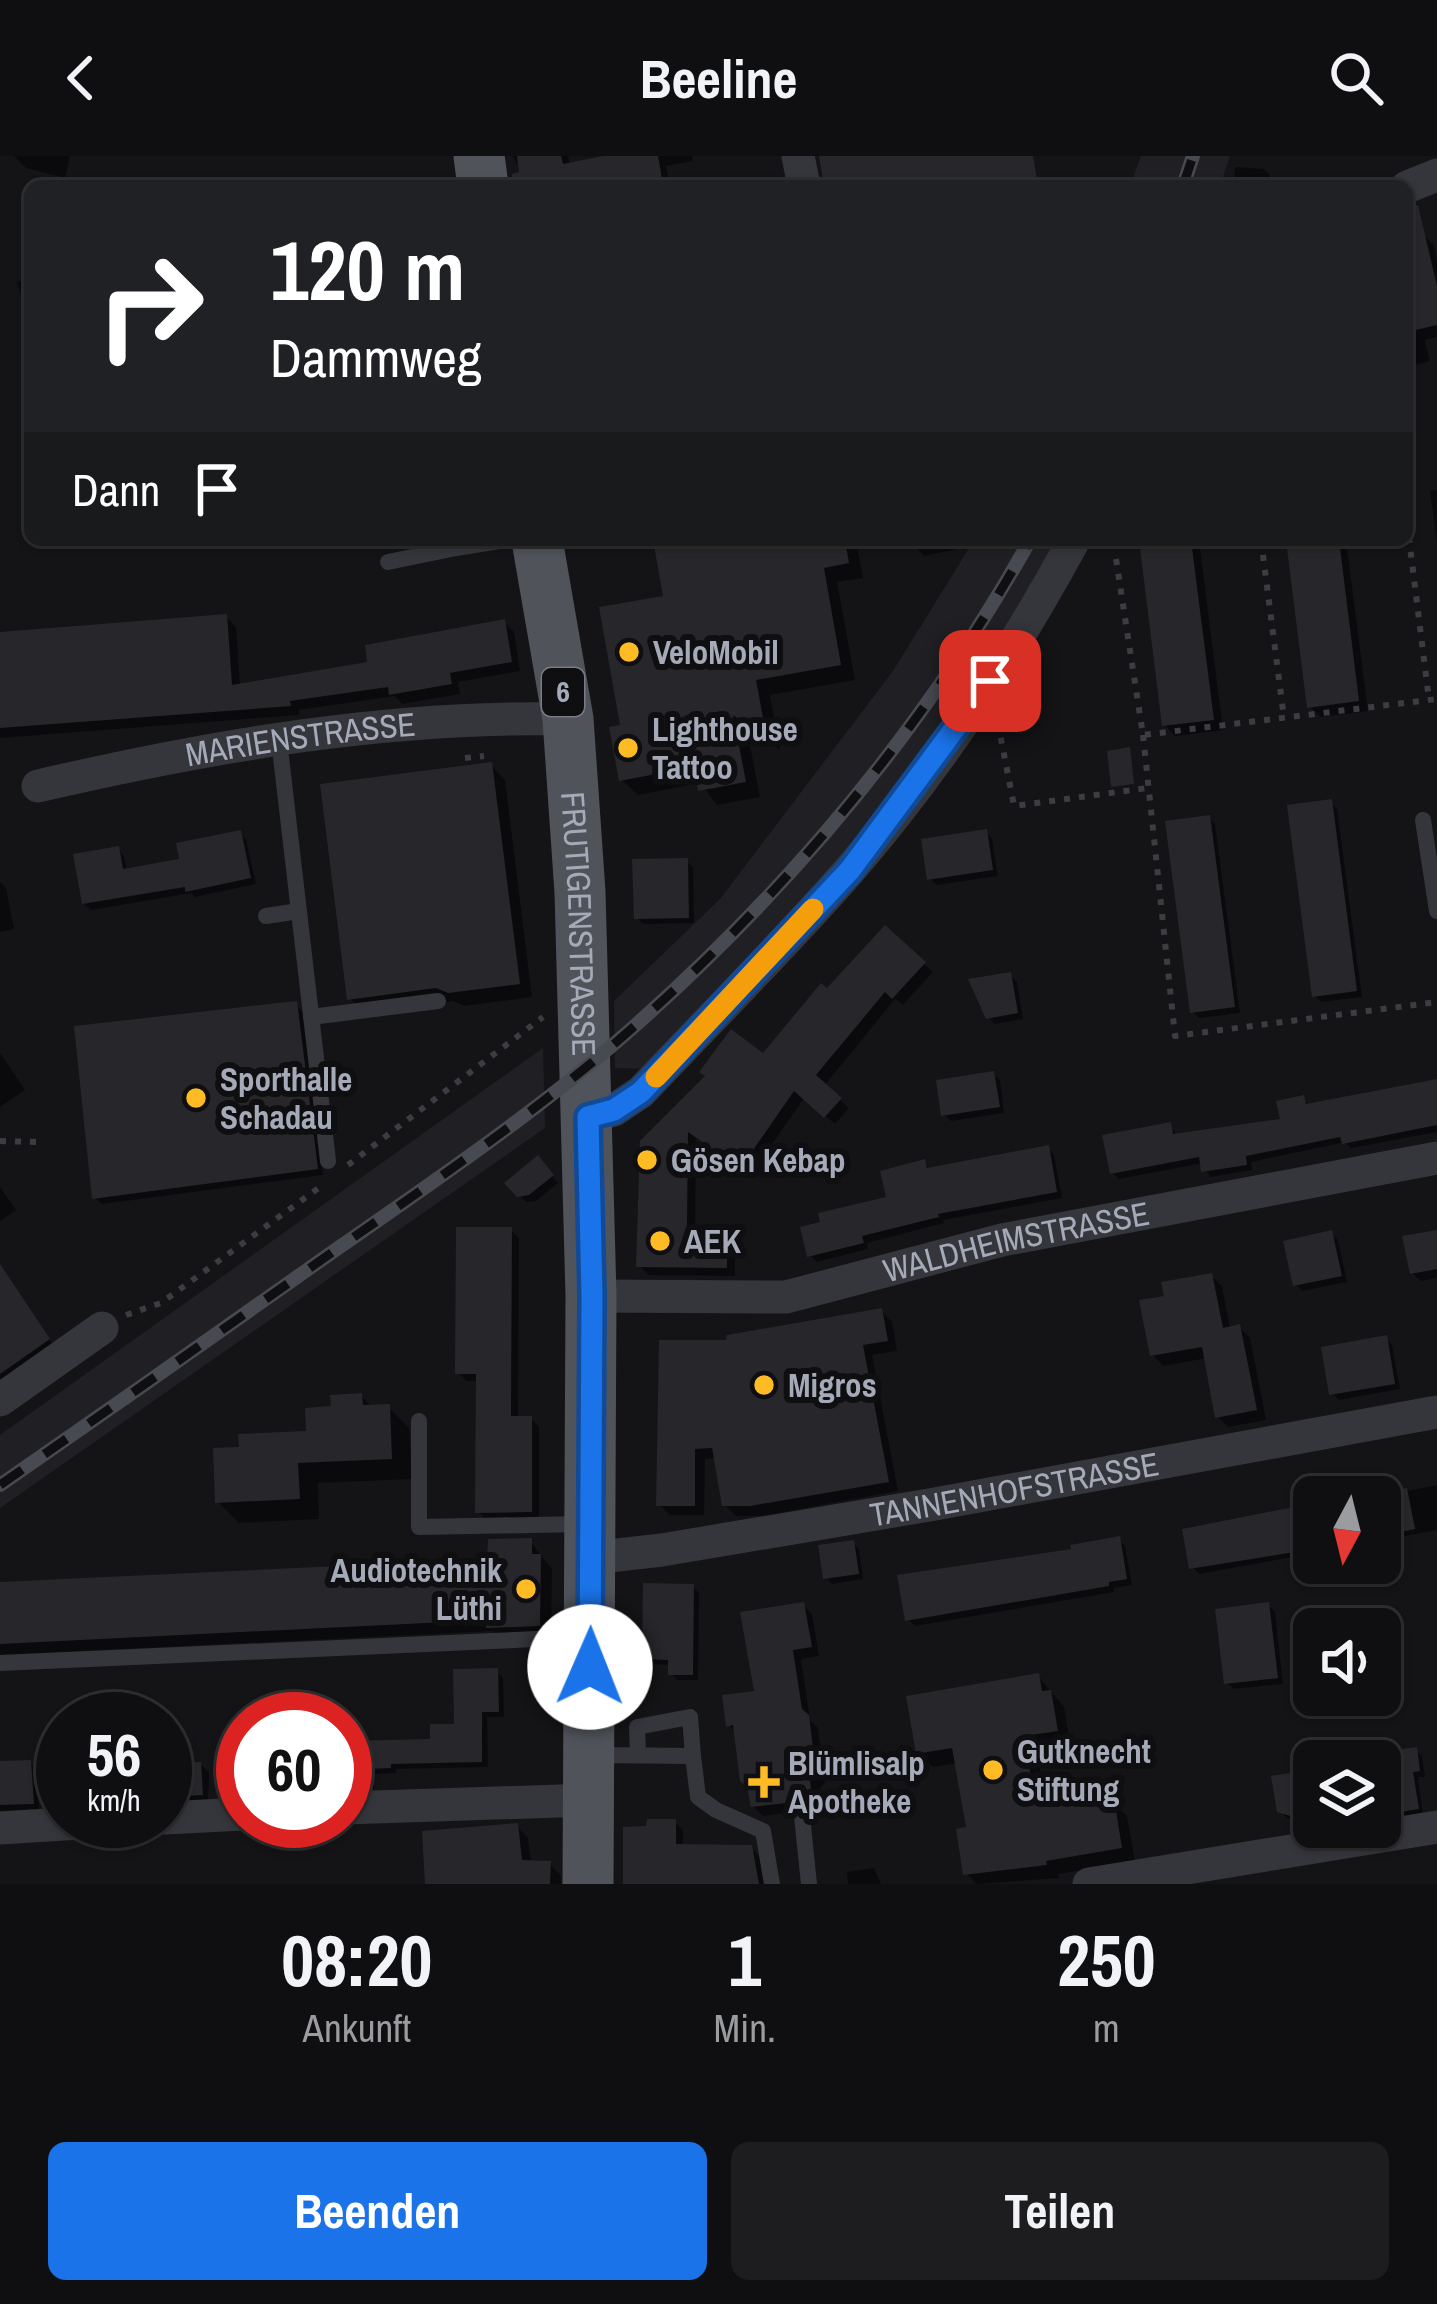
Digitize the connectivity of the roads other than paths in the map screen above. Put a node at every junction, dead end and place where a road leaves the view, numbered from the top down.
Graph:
1 (448, 546) edge
2 (538, 546) edge
3 (1071, 546) edge
4 (388, 562) dead end
5 (568, 719) junction
6 (279, 740) junction
7 (38, 786) dead end
8 (1424, 820) dead end
9 (299, 911) junction
10 (1437, 911) edge
11 (266, 916) dead end
12 (438, 1001) dead end
13 (311, 1016) junction
14 (588, 1117) junction
15 (1437, 1158) edge
16 (328, 1161) dead end
17 (592, 1296) junction
18 (102, 1328) dead end
19 (0, 1400) edge
20 (1437, 1412) edge
21 (419, 1421) dead end
22 (591, 1541) junction
23 (590, 1636) junction
24 (0, 1663) edge
25 (693, 1756) junction
26 (606, 1770) junction
27 (372, 1804) edge
28 (802, 1816) dead end
29 (36, 1826) edge
30 (1437, 1827) edge
31 (0, 1828) edge
32 (588, 1884) edge
33 (772, 1884) edge
34 (809, 1884) edge
35 (1089, 1884) edge

1 - 4 lane
2 - 5 main road, FRUTIGENSTRASSE / 6
3 - 14 street
5 - 6 street, MARIENSTRASSE
5 - 14 main road, FRUTIGENSTRASSE / 6
6 - 7 street, MARIENSTRASSE
6 - 9 lane
8 - 10 lane
9 - 11 lane
9 - 13 lane
12 - 13 lane
13 - 16 lane
14 - 17 main road, FRUTIGENSTRASSE / 6
15 - 17 street, WALDHEIMSTRASSE
17 - 22 main road, FRUTIGENSTRASSE / 6
18 - 19 street
20 - 22 street, TANNENHOFSTRASSE
21 - 22 lane
22 - 23 main road, FRUTIGENSTRASSE / 6
23 - 24 lane
23 - 26 main road, FRUTIGENSTRASSE / 6
25 - 26 lane
25 - 26 lane
25 - 33 lane
26 - 27 street
26 - 32 main road, FRUTIGENSTRASSE / 6
28 - 34 lane
29 - 31 street
30 - 35 street

